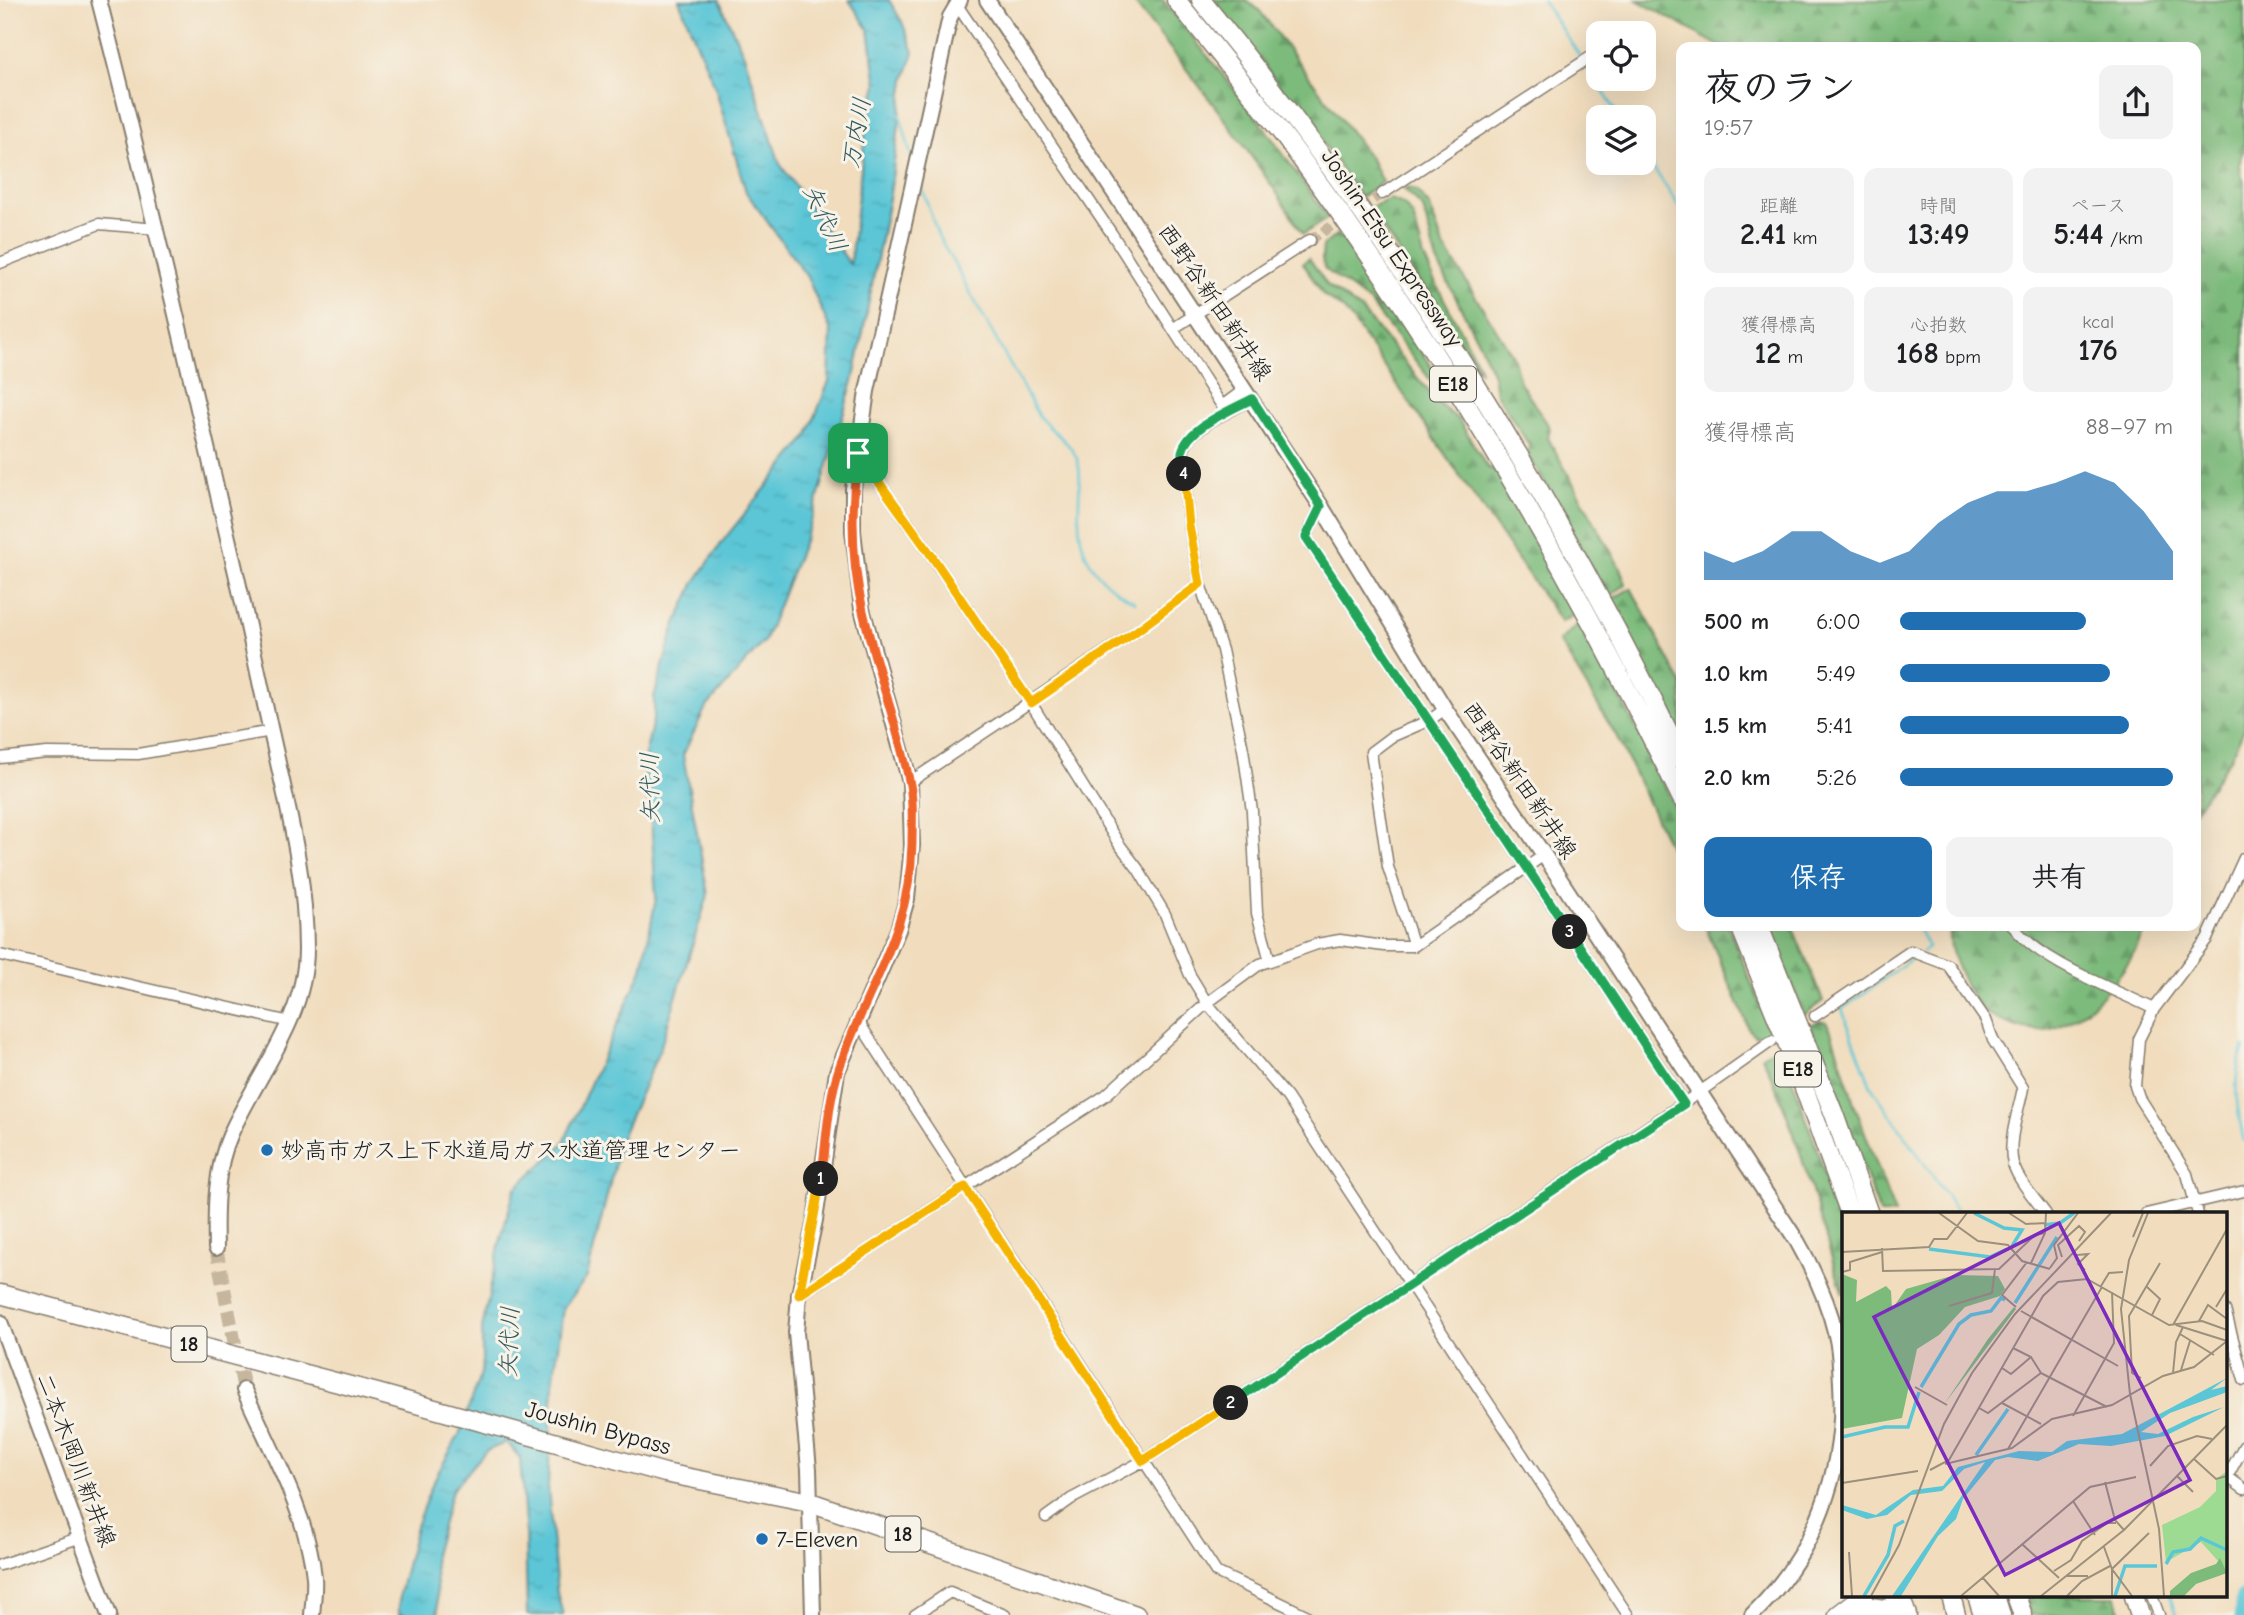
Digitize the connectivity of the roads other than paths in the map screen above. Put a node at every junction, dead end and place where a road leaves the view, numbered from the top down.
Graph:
1 (99, 0) edge
2 (987, 0) edge
3 (1176, 0) edge
4 (1201, 0) edge
5 (958, 3) edge
6 (1586, 60) edge
7 (1382, 194) tunnel mouth
8 (157, 229) junction
9 (1310, 240) tunnel mouth
10 (0, 263) edge
11 (1196, 314) junction
12 (1174, 328) junction
13 (1248, 394) junction
14 (858, 453) junction
15 (1321, 506) junction
16 (1200, 584) junction
17 (1031, 703) junction
18 (1445, 709) junction
19 (1430, 720) junction
20 (272, 731) junction
21 (1676, 748) edge
22 (0, 758) edge
23 (910, 782) junction
24 (1676, 787) edge
25 (1544, 855) junction
26 (2244, 858) edge
27 (1527, 867) junction
28 (1742, 931) edge
29 (1761, 931) edge
30 (2017, 931) edge
31 (1415, 946) junction
32 (0, 955) edge
33 (1270, 961) junction
34 (1207, 1003) junction
35 (2154, 1009) junction
36 (1815, 1016) dead end
37 (858, 1021) junction
38 (290, 1022) junction
39 (1772, 1041) dead end
40 (1699, 1093) junction
41 (1684, 1104) junction
42 (965, 1187) junction
43 (2244, 1191) edge
44 (2197, 1209) edge
45 (1848, 1212) edge
46 (1868, 1212) edge
47 (2045, 1212) edge
48 (2166, 1212) edge
49 (216, 1248) tunnel mouth
50 (1410, 1284) junction
51 (0, 1294) edge
52 (799, 1295) junction
53 (2226, 1314) edge
54 (0, 1322) edge
55 (2244, 1380) edge
56 (244, 1390) tunnel mouth
57 (2244, 1446) edge
58 (1143, 1461) junction
59 (2226, 1476) edge
60 (1838, 1477) edge
61 (2244, 1489) edge
62 (810, 1502) junction
63 (1046, 1517) dead end
64 (81, 1536) junction
65 (0, 1564) edge
66 (1850, 1598) edge
67 (1860, 1598) edge
68 (1870, 1598) edge
69 (1897, 1598) edge
70 (1952, 1598) edge
71 (1978, 1598) edge
72 (1996, 1598) edge
73 (2017, 1598) edge
74 (2126, 1598) edge
75 (2135, 1598) edge
76 (2153, 1598) edge
77 (109, 1615) edge
78 (312, 1615) edge
79 (813, 1615) edge
80 (915, 1615) edge
81 (1005, 1615) edge
82 (1136, 1615) edge
83 (1306, 1615) edge
84 (1628, 1615) edge
85 (1752, 1615) edge
86 (1836, 1615) edge
87 (1859, 1615) edge
88 (1892, 1615) edge
89 (1908, 1615) edge
90 (1956, 1615) edge
91 (1983, 1615) edge
92 (2001, 1615) edge
93 (2023, 1615) edge
94 (2130, 1615) edge
95 (2140, 1615) edge
96 (2159, 1615) edge

1 - 8 street
2 - 11 street, 西野谷新田新井線
3 - 24 highway, Joshin-Etsu Expressway / E18
4 - 21 highway, Joshin-Etsu Expressway / E18
5 - 12 street
5 - 14 street
6 - 7 street
8 - 10 street
8 - 20 street
9 - 11 street
11 - 12 street
11 - 13 street, 西野谷新田新井線
12 - 13 street
13 - 15 street, 西野谷新田新井線
13 - 16 street
14 - 17 street
14 - 23 street
15 - 18 street, 西野谷新田新井線
15 - 19 street
16 - 17 street
16 - 33 street
17 - 23 street
17 - 34 street
18 - 19 street
18 - 25 street, 西野谷新田新井線
19 - 27 street
19 - 31 street
20 - 22 street
20 - 38 street
23 - 37 street
25 - 27 street
25 - 40 street, 西野谷新田新井線
26 - 35 street
27 - 31 street
27 - 41 street
28 - 45 highway, E18
29 - 46 highway, E18
30 - 35 street
31 - 33 street
32 - 38 street
33 - 34 street
34 - 42 street
34 - 50 street
35 - 44 street
36 - 47 street
37 - 42 street
37 - 52 street
38 - 49 street
39 - 40 street
40 - 41 street
40 - 60 street, 西野谷新田新井線
41 - 50 street
42 - 52 street
42 - 58 street
43 - 44 street
44 - 48 street
50 - 58 street
50 - 84 street
51 - 62 highway, Joushin Bypass / 18
52 - 62 street
53 - 55 street
54 - 64 street, 二本木岡川新井線
56 - 78 street
57 - 59 street
58 - 63 street
58 - 83 street
59 - 61 street
60 - 85 street, 西野谷新田新井線
62 - 79 street
62 - 82 highway, Joushin Bypass / 18
64 - 65 street
64 - 77 street, 二本木岡川新井線
66 - 86 highway
67 - 86 highway
68 - 87 highway
69 - 89 highway
70 - 90 highway
71 - 91 highway
72 - 92 highway
73 - 93 highway
74 - 94 highway
75 - 95 highway
76 - 96 street
80 - 81 street
87 - 88 highway

